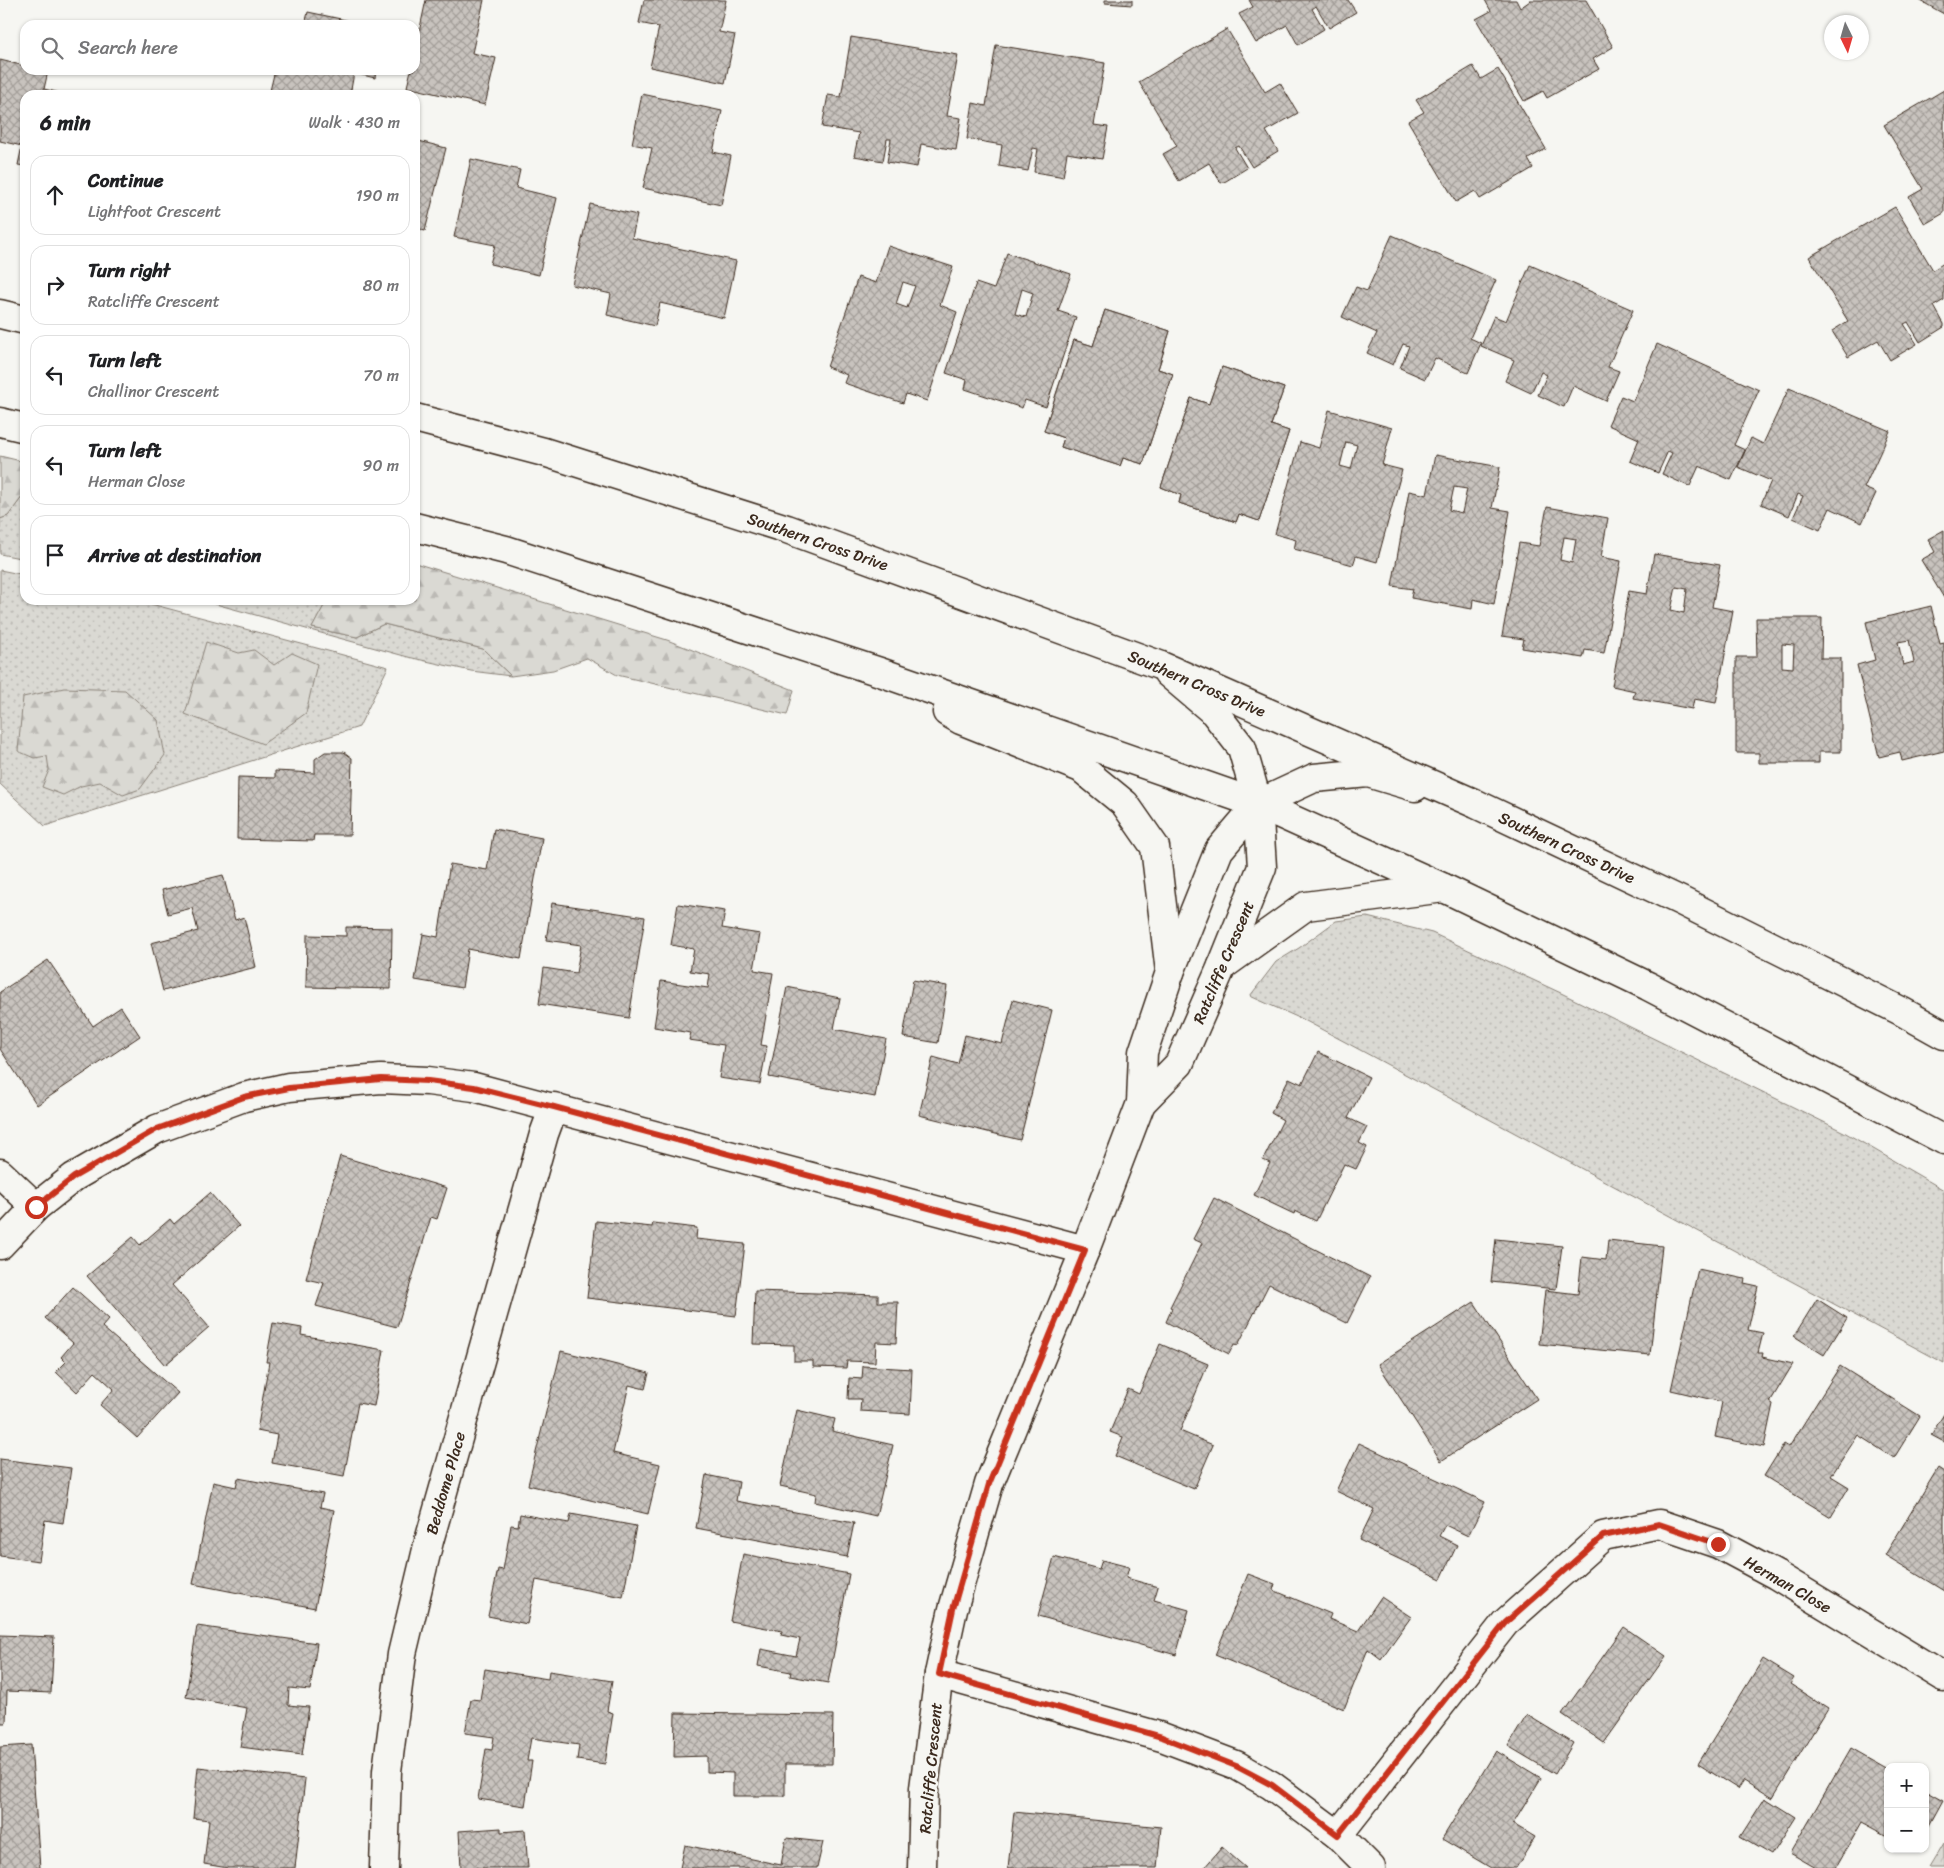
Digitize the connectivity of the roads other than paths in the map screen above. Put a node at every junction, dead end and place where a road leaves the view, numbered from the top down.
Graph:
1 (0, 314) edge
2 (20, 319) edge
3 (420, 419) edge
4 (0, 422) edge
5 (20, 427) edge
6 (420, 528) edge
7 (1159, 665) junction
8 (880, 672) junction
9 (1258, 804) junction
10 (1476, 804) junction
11 (1444, 888) junction
12 (1222, 966) junction
13 (1170, 972) junction
14 (1944, 1035) edge
15 (1141, 1103) junction
16 (554, 1107) junction
17 (1944, 1140) edge
18 (0, 1173) edge
19 (36, 1207) junction
20 (0, 1245) edge
21 (1085, 1250) junction
22 (939, 1674) junction
23 (1944, 1677) edge
24 (1338, 1835) junction
25 (384, 1868) edge
26 (922, 1868) edge
27 (1371, 1868) edge

1 - 2 street
3 - 7 street, Southern Cross Drive
4 - 5 street
6 - 8 street
7 - 9 street, Ratcliffe Crescent
7 - 10 street, Southern Cross Drive
8 - 9 street
8 - 13 street
9 - 10 street, Ratcliffe Crescent
9 - 11 street
9 - 12 street, Ratcliffe Crescent
9 - 13 street, Ratcliffe Crescent
10 - 14 street, Southern Cross Drive
11 - 12 street
11 - 17 street
12 - 15 street, Ratcliffe Crescent
13 - 15 street, Ratcliffe Crescent
15 - 21 street, Ratcliffe Crescent
16 - 19 street
16 - 21 street
16 - 25 street, Beddome Place
18 - 19 street
19 - 20 street
21 - 22 street, Ratcliffe Crescent
22 - 24 street
22 - 26 street, Ratcliffe Crescent
23 - 24 street, Herman Close
24 - 27 street

